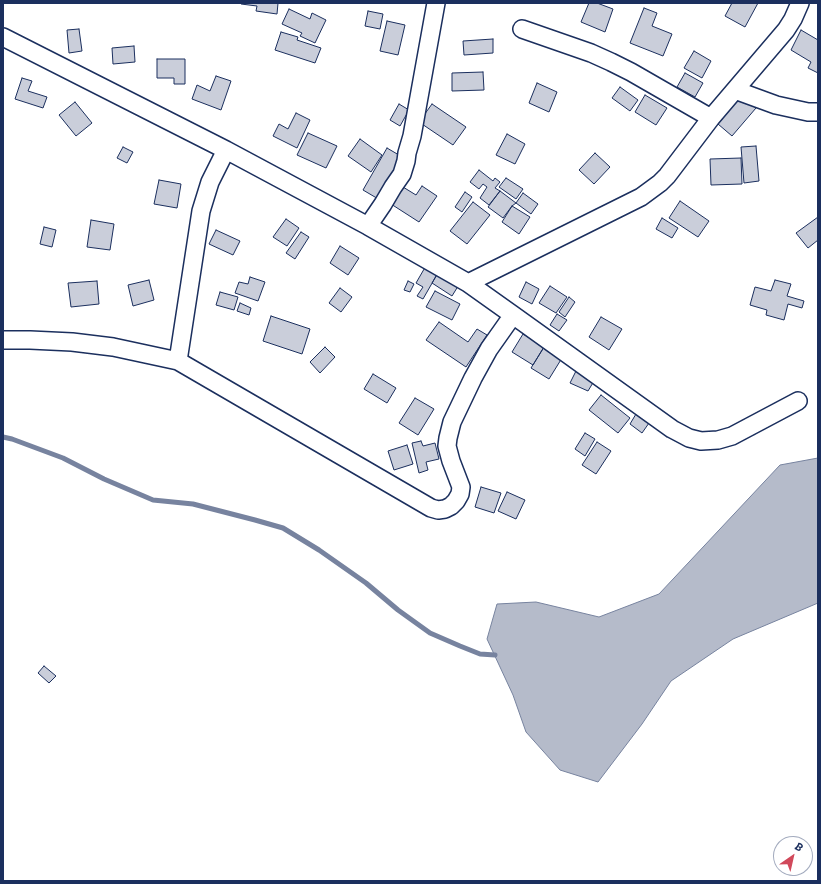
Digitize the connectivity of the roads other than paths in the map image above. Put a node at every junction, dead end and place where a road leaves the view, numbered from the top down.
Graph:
1 (436, 3) edge
2 (800, 3) edge
3 (522, 29) dead end
4 (3, 37) edge
5 (735, 90) junction
6 (818, 112) edge
7 (711, 118) junction
8 (226, 150) junction
9 (368, 226) junction
10 (468, 284) junction
11 (513, 315) junction
12 (3, 340) edge
13 (178, 361) junction
14 (798, 401) dead end

1 - 9 street
2 - 5 street
3 - 7 street
4 - 8 street
5 - 6 street
5 - 7 street
7 - 10 street
8 - 9 street
8 - 13 street
9 - 10 street
10 - 11 street
11 - 13 street
11 - 14 street
12 - 13 street

